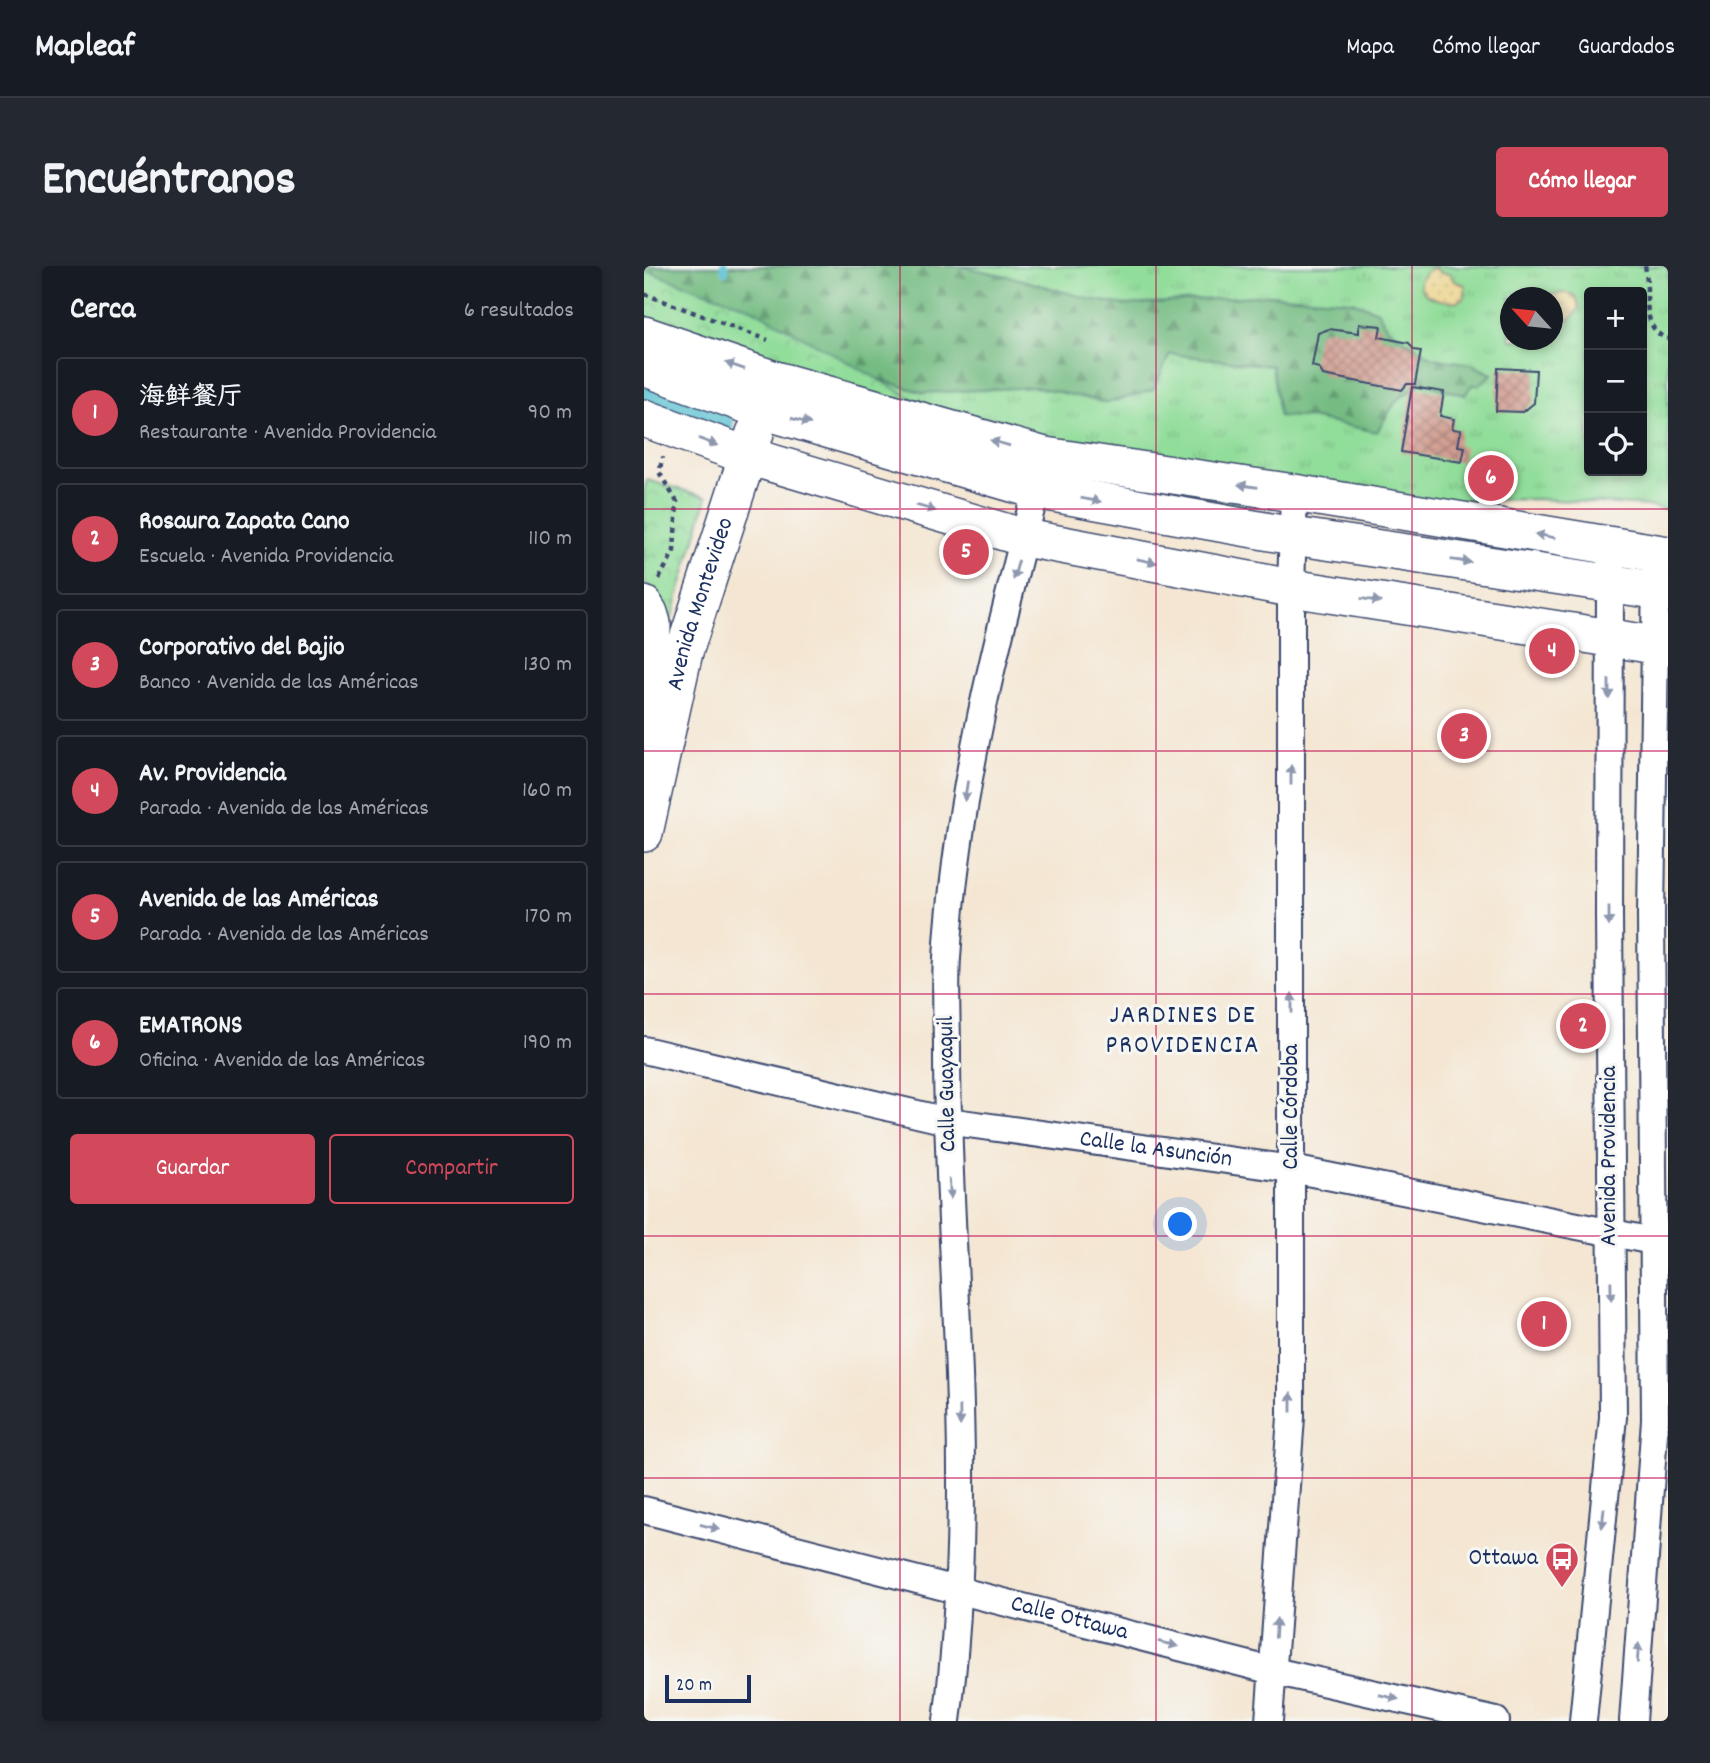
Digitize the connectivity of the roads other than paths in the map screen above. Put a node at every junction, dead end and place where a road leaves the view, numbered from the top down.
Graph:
1 (644, 335) edge
2 (644, 367) edge
3 (772, 378) junction
4 (650, 428) edge
5 (748, 456) junction
6 (1040, 473) junction
7 (1294, 493) junction
8 (1293, 536) junction
9 (1025, 538) junction
10 (1612, 547) junction
11 (1662, 554) edge
12 (1610, 583) junction
13 (1291, 587) junction
14 (1662, 592) edge
15 (651, 593) edge
16 (1610, 638) junction
17 (1661, 646) edge
18 (647, 818) edge
19 (644, 1050) edge
20 (947, 1121) junction
21 (1292, 1169) junction
22 (1610, 1233) junction
23 (1661, 1243) edge
24 (644, 1510) edge
25 (958, 1591) junction
26 (1273, 1671) junction
27 (947, 1721) edge
28 (1269, 1721) edge
29 (1496, 1721) edge
30 (1583, 1721) edge
31 (1633, 1721) edge

3 -> 1 main road
2 - 3 main road
3 - 5 main road, Avenida Montevideo
3 - 6 main road
4 -> 5 main road
5 -> 9 main road
5 - 18 main road, Avenida Montevideo
7 -> 6 main road
6 -> 8 main road
6 - 9 street, Calle Guayaquil
7 - 8 street, Calle Córdoba
10 -> 7 main road
8 -> 12 main road
8 - 13 street, Calle Córdoba
9 -> 13 main road
9 -> 20 street, Calle Guayaquil
10 - 11 main road
10 - 12 street, Avenida Providencia
11 - 14 street, Avenida Providencia
12 - 14 main road
12 - 16 street, Avenida Providencia
13 -> 16 main road
21 -> 13 street, Calle Córdoba
14 - 17 street, Avenida Providencia
15 - 18 main road
16 - 17 main road
16 -> 22 street, Avenida Providencia
17 - 23 street, Avenida Providencia
19 - 20 street, Calle la Asunción
20 - 21 street, Calle la Asunción
20 -> 25 street, Calle Guayaquil
21 - 22 street, Calle la Asunción
26 -> 21 street, Calle Córdoba
22 - 23 street, Calle la Asunción
22 -> 30 street, Avenida Providencia
31 -> 23 street, Avenida Providencia
24 -> 25 street, Calle Ottawa
25 -> 26 street, Calle Ottawa
25 - 27 street, Calle Guayaquil
26 - 28 street, Calle Córdoba
26 -> 29 street, Calle Ottawa

